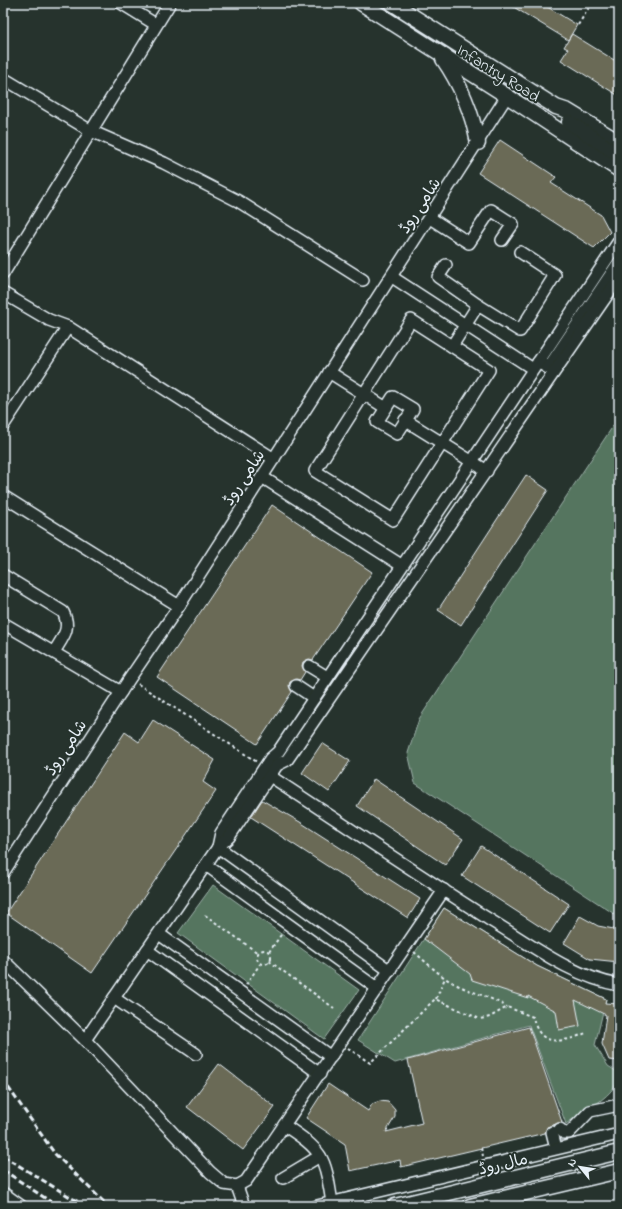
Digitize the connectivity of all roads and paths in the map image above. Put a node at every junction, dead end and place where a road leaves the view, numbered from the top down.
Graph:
1 (121, 3) edge
2 (170, 3) edge
3 (361, 3) edge
4 (392, 3) edge
5 (592, 3) edge
6 (155, 24) junction
7 (578, 25) dead end
8 (440, 54) junction
9 (3, 78) edge
10 (508, 96) junction
11 (556, 108) junction
12 (91, 131) junction
13 (619, 142) edge
14 (478, 143) junction
15 (619, 155) edge
16 (605, 160) junction
17 (619, 170) edge
18 (619, 182) edge
19 (430, 218) junction
20 (502, 240) dead end
21 (619, 241) edge
22 (520, 252) dead end
23 (619, 262) edge
24 (446, 265) dead end
25 (3, 274) edge
26 (392, 277) junction
27 (619, 278) edge
28 (363, 280) dead end
29 (3, 293) edge
30 (478, 305) junction
31 (466, 324) junction
32 (68, 327) junction
33 (452, 346) junction
34 (536, 366) junction
35 (548, 368) junction
36 (329, 372) junction
37 (364, 394) junction
38 (386, 408) junction
39 (523, 419) junction
40 (405, 420) junction
41 (3, 426) edge
42 (442, 443) junction
43 (274, 459) junction
44 (471, 462) junction
45 (487, 471) junction
46 (262, 477) junction
47 (3, 496) edge
48 (401, 566) junction
49 (3, 575) edge
50 (377, 601) junction
51 (179, 606) junction
52 (389, 609) junction
53 (3, 623) edge
54 (54, 652) junction
55 (309, 666) dead end
56 (327, 677) junction
57 (130, 678) junction
58 (296, 686) dead end
59 (121, 692) junction
60 (314, 698) junction
61 (267, 771) junction
62 (218, 847) junction
63 (206, 865) junction
64 (3, 873) edge
65 (444, 890) junction
66 (205, 915) dead end
67 (288, 924) junction
68 (159, 934) junction
69 (406, 946) junction
70 (147, 950) junction
71 (269, 952) junction
72 (258, 953) junction
73 (3, 960) edge
74 (269, 961) junction
75 (261, 964) junction
76 (390, 971) junction
77 (445, 978) junction
78 (619, 985) edge
79 (378, 989) junction
80 (240, 992) junction
81 (114, 998) junction
82 (435, 999) junction
83 (507, 1007) junction
84 (334, 1008) dead end
85 (586, 1033) dead end
86 (85, 1040) junction
87 (341, 1043) junction
88 (196, 1054) dead end
89 (331, 1057) junction
90 (320, 1074) junction
91 (619, 1105) edge
92 (284, 1125) junction
93 (619, 1134) edge
94 (556, 1148) junction
95 (619, 1152) edge
96 (320, 1156) junction
97 (619, 1171) edge
98 (283, 1178) dead end
99 (237, 1186) junction
100 (3, 1193) edge
101 (332, 1202) junction
102 (245, 1205) edge
103 (21, 1206) edge
104 (317, 1206) edge
105 (395, 1206) edge
106 (470, 1206) edge

1 - 6 street
2 - 6 street
3 - 8 main road, Infantry Road
4 - 11 main road, Infantry Road
5 - 7 path
6 - 12 street
8 - 10 main road, Infantry Road
8 - 14 main road
9 - 12 street
10 - 14 street, شامی روڈ
10 - 16 main road, Infantry Road
11 - 13 main road, Infantry Road
11 - 15 main road
12 - 25 street
12 - 28 street
14 - 19 street, شامی روڈ
16 - 17 main road, Infantry Road
16 - 18 main road
19 - 20 street
19 - 26 street, شامی روڈ
21 - 34 street
22 - 30 street
23 - 35 street
24 - 30 street
26 - 31 street
26 - 36 street, شامی روڈ
27 - 39 street
29 - 32 street
30 - 31 street
31 - 33 street
31 - 34 street
32 - 41 street
32 - 43 street
33 - 37 street
33 - 42 street
34 - 35 street
34 - 44 street
35 - 39 street
36 - 37 street
36 - 43 street, شامی روڈ
37 - 38 street
37 - 42 street
38 - 40 street
38 - 40 street
39 - 45 street
40 - 42 street
42 - 44 street
43 - 46 street, شامی روڈ
44 - 45 street
44 - 48 street
45 - 52 street
46 - 48 street
46 - 51 street, شامی روڈ
47 - 51 street
48 - 50 street
49 - 54 street
50 - 52 street
50 - 56 street
51 - 57 street, شامی روڈ
52 - 61 street
53 - 54 street
54 - 59 street
55 - 56 street
56 - 60 street
57 - 59 street, شامی روڈ
57 - 61 path
58 - 60 street
59 - 64 street, شامی روڈ
60 - 61 street
61 - 62 street
61 - 65 street
62 - 63 street
62 - 76 street
63 - 67 street
63 - 68 street
65 - 69 street
65 - 78 street
66 - 72 path
67 - 71 path
67 - 79 street
68 - 70 street
68 - 80 street
69 - 76 street
69 - 77 path
70 - 81 street
70 - 90 street
71 - 72 path
71 - 74 path
72 - 75 path
73 - 86 street
74 - 75 path
74 - 84 path
75 - 80 path
76 - 79 street
77 - 82 path
77 - 83 path
79 - 87 street
80 - 89 street
81 - 86 street
81 - 88 street
82 - 83 path
82 - 87 path
83 - 85 path
86 - 99 street
87 - 89 street
89 - 90 street
90 - 92 street
91 - 94 street
92 - 96 street
92 - 99 street
93 - 94 street
94 - 101 street
95 - 105 main road, مال روڈ
96 - 98 street
96 - 101 street
97 - 106 main road
99 - 102 street
100 - 103 street
101 - 104 street

